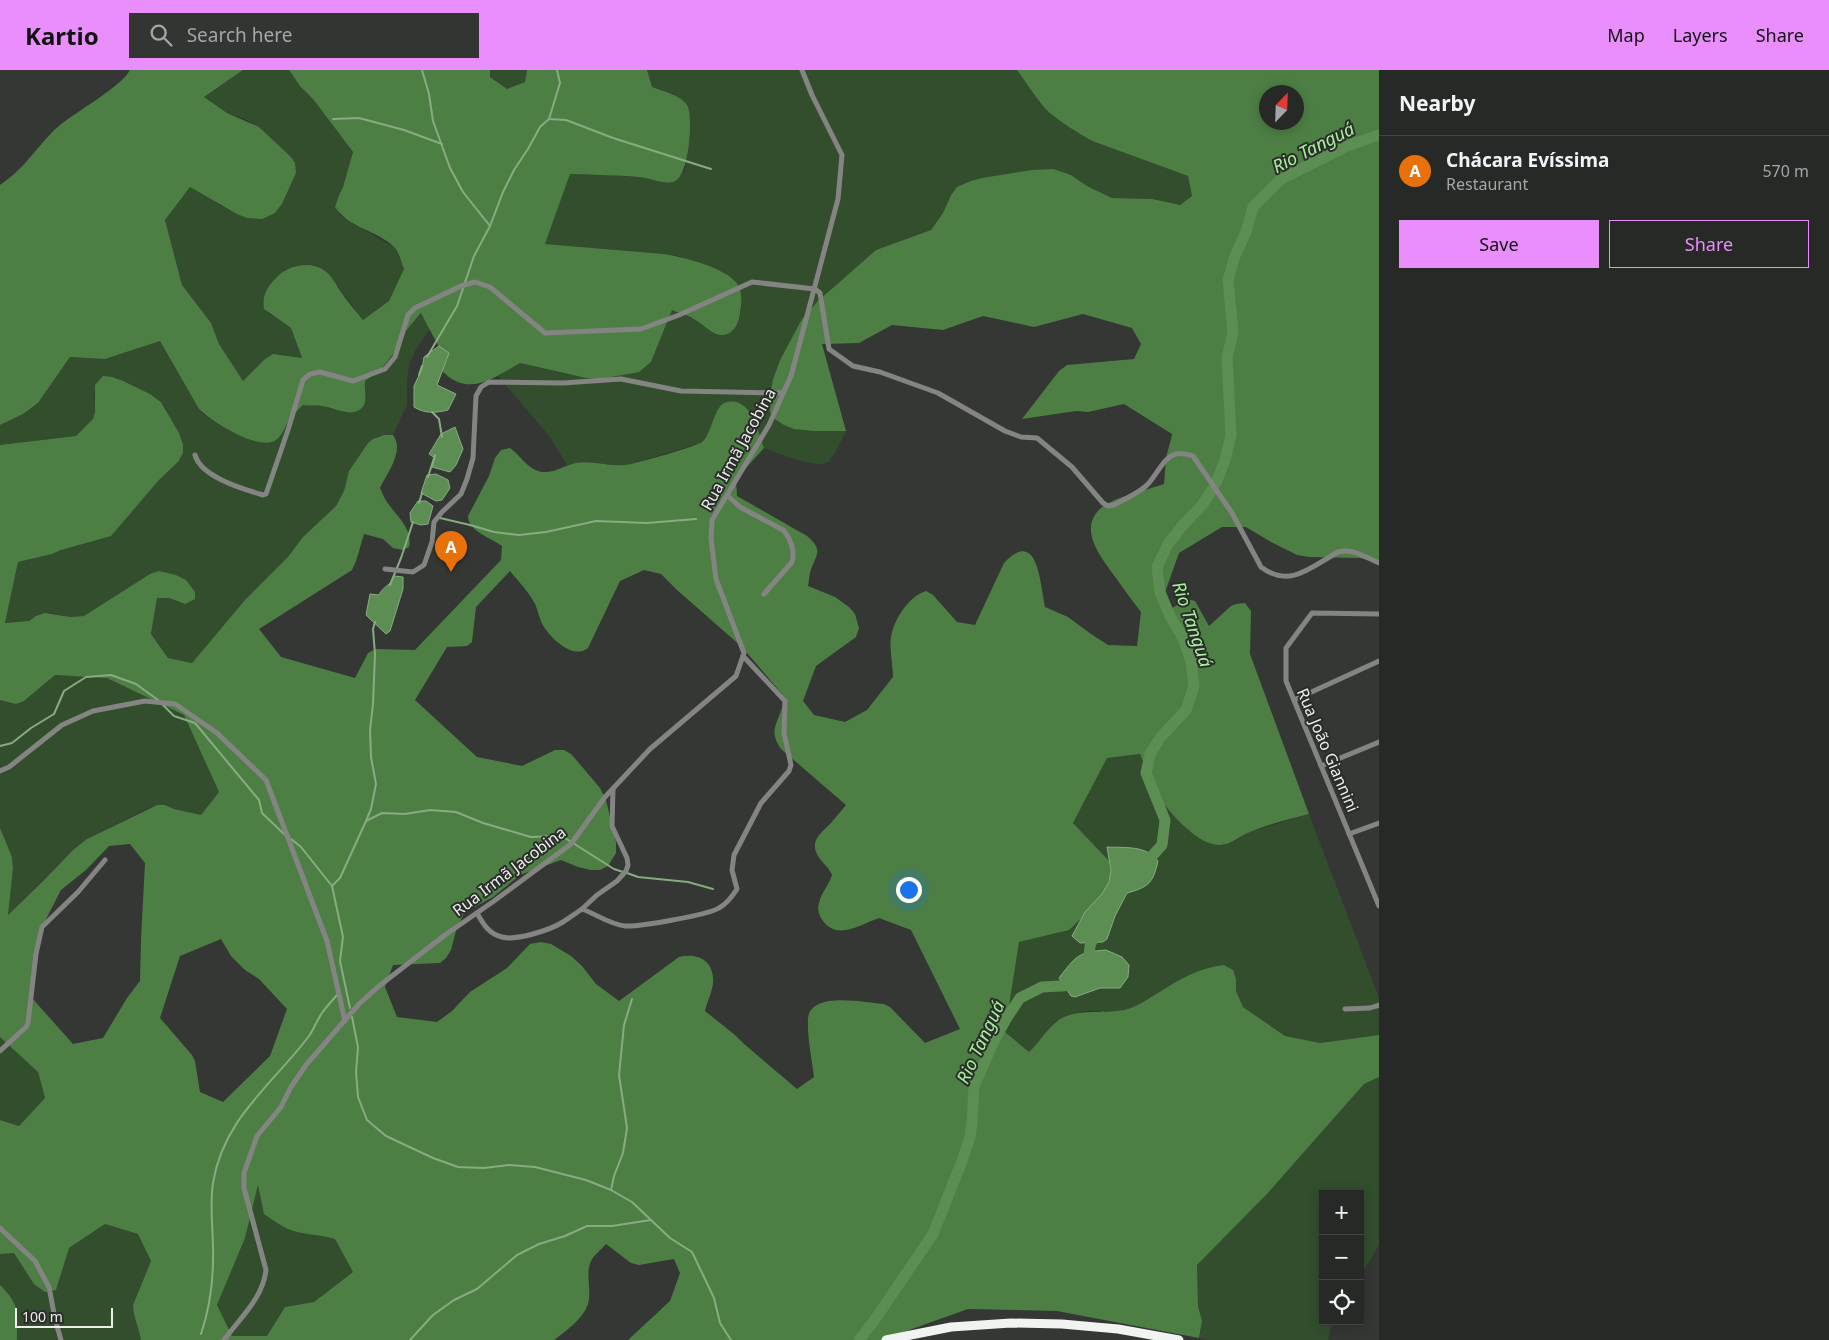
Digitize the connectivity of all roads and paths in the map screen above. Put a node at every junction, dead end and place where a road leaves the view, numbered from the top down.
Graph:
1 (802, 70) edge
2 (814, 290) junction
3 (783, 393) junction
4 (195, 455) dead end
5 (727, 495) junction
6 (1379, 564) edge
7 (385, 568) dead end
8 (764, 594) dead end
9 (1379, 614) edge
10 (743, 656) junction
11 (1379, 662) edge
12 (1294, 700) junction
13 (1379, 742) edge
14 (1321, 766) junction
15 (0, 771) edge
16 (613, 789) junction
17 (1379, 823) edge
18 (1349, 834) junction
19 (105, 860) dead end
20 (1379, 888) edge
21 (1372, 889) junction
22 (1379, 906) edge
23 (582, 909) junction
24 (477, 914) junction
25 (1379, 1004) edge
26 (1345, 1009) dead end
27 (345, 1020) junction
28 (0, 1051) edge
29 (0, 1228) edge
30 (61, 1340) edge
31 (224, 1340) edge
32 (886, 1340) edge
33 (1179, 1340) edge

1 - 2 street, Rua Irmã Jacobina
2 - 3 street, Rua Irmã Jacobina
2 - 4 street
2 - 6 street
3 - 5 street, Rua Irmã Jacobina
3 - 7 street
5 - 8 street
5 - 10 street, Rua Irmã Jacobina
9 - 12 street, Rua João Giannini
10 - 16 street, Rua Irmã Jacobina
10 - 23 street
11 - 12 street
12 - 14 street, Rua João Giannini
13 - 14 street
14 - 18 street, Rua João Giannini
15 - 27 street
16 - 23 street
16 - 24 street, Rua Irmã Jacobina
17 - 18 street
18 - 21 street, Rua João Giannini
19 - 28 street
20 - 21 street
21 - 22 street, Rua João Giannini
23 - 24 street
24 - 27 street, Rua Irmã Jacobina
25 - 26 street
27 - 31 street, Rua Irmã Jacobina
29 - 30 street
32 - 33 highway

